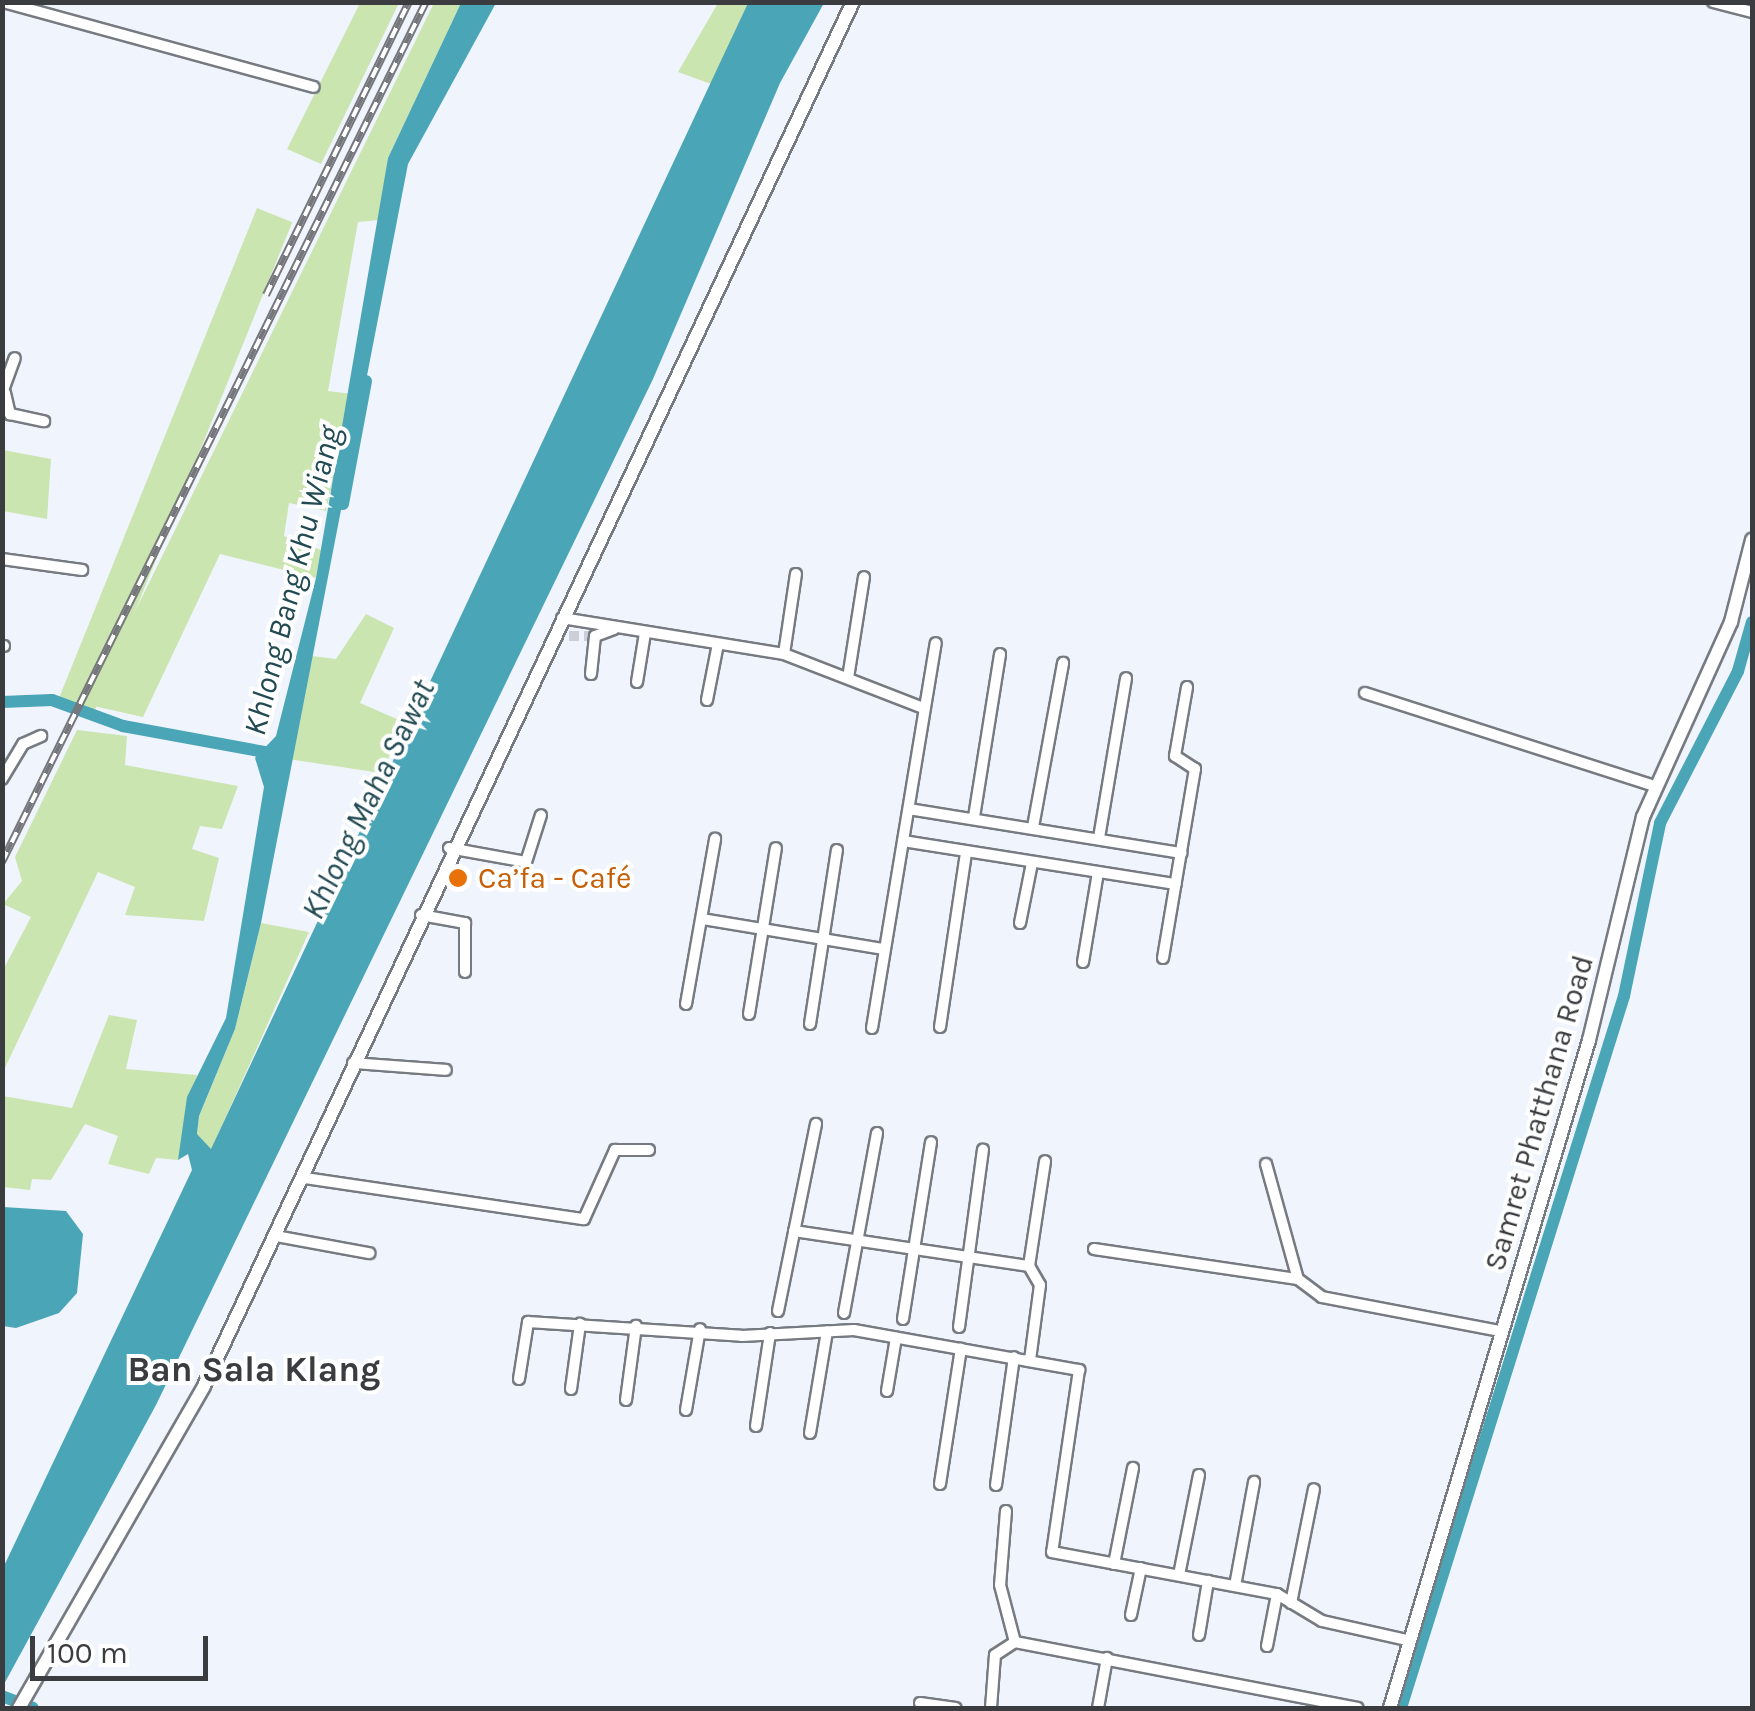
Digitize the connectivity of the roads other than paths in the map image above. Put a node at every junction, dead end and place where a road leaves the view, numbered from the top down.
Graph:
1 (3, 2) edge
2 (853, 2) edge
3 (1714, 2) edge
4 (1752, 12) edge
5 (314, 87) dead end
6 (16, 358) dead end
7 (4, 393) edge
8 (44, 421) dead end
9 (1752, 540) edge
10 (2, 559) edge
11 (82, 570) dead end
12 (796, 574) dead end
13 (864, 576) dead end
14 (561, 618) junction
15 (614, 629) junction
16 (644, 633) junction
17 (936, 643) dead end
18 (718, 644) junction
19 (784, 654) junction
20 (1000, 654) dead end
21 (1063, 662) dead end
22 (591, 674) dead end
23 (848, 678) junction
24 (1126, 678) dead end
25 (637, 682) dead end
26 (1187, 687) dead end
27 (1366, 693) dead end
28 (708, 700) dead end
29 (923, 708) junction
30 (41, 736) dead end
31 (2, 779) edge
32 (1654, 786) junction
33 (910, 809) junction
34 (540, 815) dead end
35 (974, 817) junction
36 (1033, 827) junction
37 (1099, 838) junction
38 (715, 839) dead end
39 (904, 841) junction
40 (449, 848) junction
41 (776, 848) dead end
42 (838, 850) dead end
43 (1181, 852) junction
44 (966, 853) junction
45 (1032, 862) junction
46 (1098, 872) junction
47 (1176, 884) junction
48 (420, 914) junction
49 (702, 919) junction
50 (1020, 923) dead end
51 (763, 929) junction
52 (824, 939) junction
53 (884, 949) junction
54 (1163, 958) dead end
55 (1083, 962) dead end
56 (465, 972) dead end
57 (686, 1004) dead end
58 (749, 1014) dead end
59 (810, 1024) dead end
60 (940, 1027) dead end
61 (872, 1028) dead end
62 (354, 1063) junction
63 (446, 1070) dead end
64 (816, 1124) dead end
65 (876, 1133) dead end
66 (931, 1142) dead end
67 (649, 1150) dead end
68 (983, 1150) dead end
69 (1045, 1160) dead end
70 (1266, 1164) dead end
71 (305, 1178) junction
72 (794, 1231) junction
73 (276, 1236) junction
74 (858, 1241) junction
75 (915, 1249) junction
76 (1094, 1249) dead end
77 (369, 1254) dead end
78 (970, 1257) junction
79 (1029, 1266) junction
80 (1298, 1279) junction
81 (778, 1311) dead end
82 (844, 1313) dead end
83 (902, 1320) dead end
84 (580, 1324) junction
85 (636, 1326) junction
86 (958, 1327) dead end
87 (700, 1329) junction
88 (827, 1331) junction
89 (1501, 1331) junction
90 (770, 1333) junction
91 (896, 1338) junction
92 (961, 1349) junction
93 (1014, 1357) junction
94 (1030, 1360) junction
95 (520, 1379) dead end
96 (571, 1389) dead end
97 (887, 1392) dead end
98 (626, 1400) dead end
99 (686, 1410) dead end
100 (756, 1426) dead end
101 (810, 1433) dead end
102 (1133, 1468) dead end
103 (1198, 1475) dead end
104 (1254, 1482) dead end
105 (940, 1484) dead end
106 (996, 1485) dead end
107 (1314, 1489) dead end
108 (1006, 1511) dead end
109 (1114, 1564) junction
110 (1141, 1568) junction
111 (1179, 1576) junction
112 (1208, 1581) junction
113 (1235, 1586) junction
114 (1277, 1594) junction
115 (1291, 1602) junction
116 (1131, 1615) dead end
117 (1199, 1635) dead end
118 (1406, 1640) junction
119 (1015, 1642) junction
120 (1268, 1646) dead end
121 (1107, 1658) junction
122 (1300, 1696) junction
123 (920, 1702) dead end
124 (18, 1708) edge
125 (956, 1708) edge
126 (991, 1708) edge
127 (1098, 1708) edge
128 (1293, 1708) edge
129 (1358, 1708) edge
130 (1390, 1708) edge

1 - 5 street
2 - 14 street
3 - 4 street
6 - 7 street
7 - 8 street
9 - 32 street, Samret Phatthana Road
10 - 11 street
12 - 19 street
13 - 23 street
14 - 15 street
14 - 40 street
15 - 16 street
15 - 22 street
16 - 18 street
16 - 25 street
17 - 29 street
18 - 19 street
18 - 28 street
19 - 23 street
20 - 35 street
21 - 36 street
23 - 29 street
24 - 37 street
26 - 43 street
27 - 32 street
29 - 33 street
30 - 31 street
32 - 89 street, Samret Phatthana Road
33 - 35 street
33 - 39 street
34 - 40 street
35 - 36 street
36 - 37 street
37 - 43 street
38 - 49 street
39 - 44 street
39 - 53 street
40 - 48 street
41 - 51 street
42 - 52 street
43 - 47 street
44 - 45 street
44 - 60 street
45 - 46 street
45 - 50 street
46 - 47 street
46 - 55 street
47 - 54 street
48 - 56 street
48 - 62 street
49 - 51 street
49 - 57 street
51 - 52 street
51 - 58 street
52 - 53 street
52 - 59 street
53 - 61 street
62 - 63 street
62 - 71 street
64 - 72 street
65 - 74 street
66 - 75 street
67 - 71 street
68 - 78 street
69 - 79 street
70 - 80 street
71 - 73 street
72 - 74 street
72 - 81 street
73 - 77 street
73 - 124 street
74 - 75 street
74 - 82 street
75 - 78 street
75 - 83 street
76 - 80 street
78 - 79 street
78 - 86 street
79 - 94 street
80 - 89 street
84 - 85 street
84 - 95 street
84 - 96 street
85 - 87 street
85 - 98 street
87 - 90 street
87 - 99 street
88 - 90 street
88 - 91 street
88 - 101 street
89 - 118 street, Samret Phatthana Road
90 - 100 street
91 - 92 street
91 - 97 street
92 - 93 street
92 - 105 street
93 - 94 street
93 - 106 street
94 - 109 street
102 - 109 street
103 - 111 street
104 - 113 street
107 - 115 street
108 - 119 street
109 - 110 street
110 - 111 street
110 - 116 street
111 - 112 street
112 - 113 street
112 - 117 street
113 - 114 street
114 - 115 street
114 - 120 street
115 - 118 street
118 - 130 street, Samret Phatthana Road
119 - 121 street
119 - 126 street
121 - 122 street
121 - 127 street
122 - 128 street
122 - 129 street
123 - 125 street

